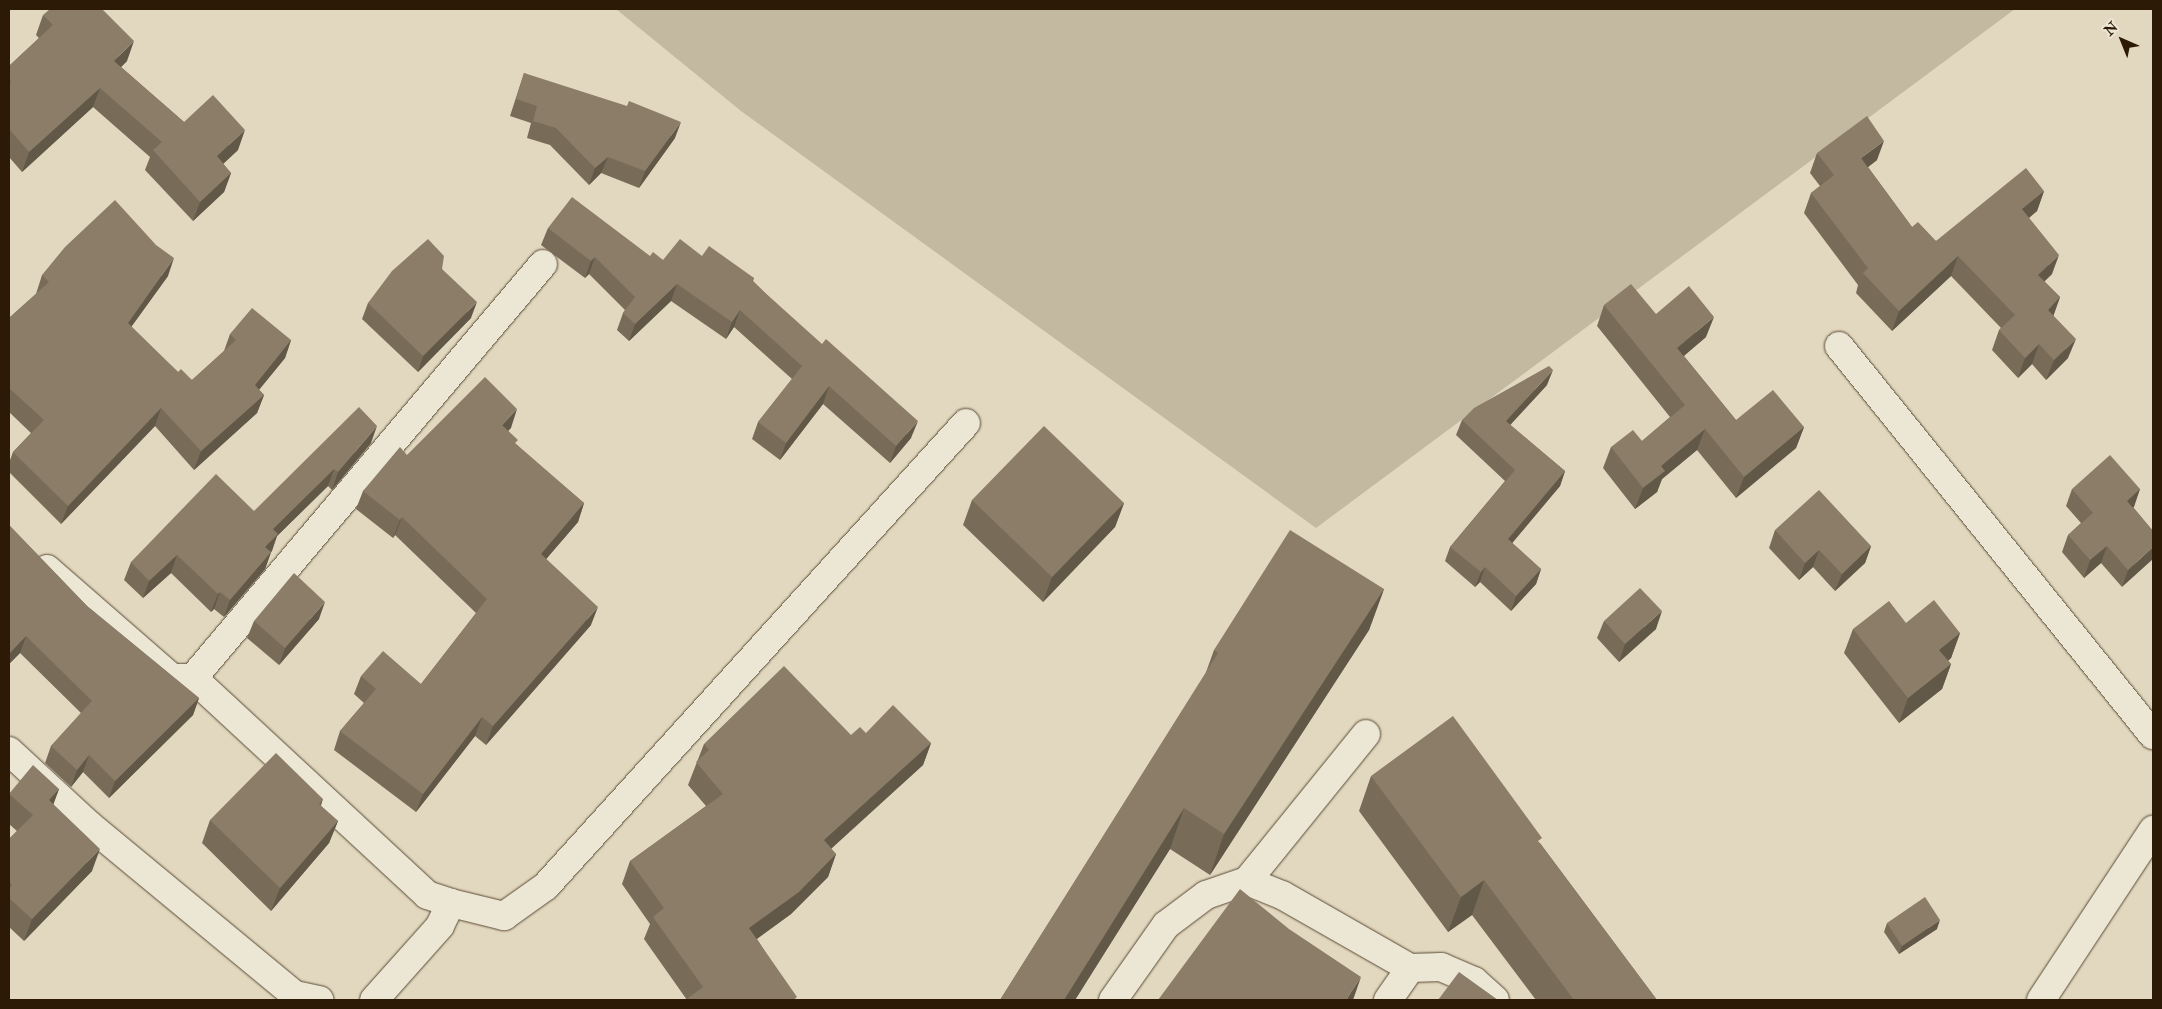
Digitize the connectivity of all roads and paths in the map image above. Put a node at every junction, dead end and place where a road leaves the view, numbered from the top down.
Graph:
1 (543, 264) dead end
2 (1839, 346) dead end
3 (966, 423) dead end
4 (39, 562) edge
5 (193, 678) junction
6 (1366, 734) dead end
7 (2153, 735) edge
8 (9, 751) edge
9 (2153, 830) edge
10 (1247, 881) junction
11 (451, 903) junction
12 (1410, 968) junction
13 (319, 1000) edge
14 (374, 1000) edge
15 (1113, 1000) edge
16 (1388, 1000) edge
17 (1495, 1000) edge
18 (2041, 1000) edge

1 - 5 street
2 - 7 street
3 - 11 street
4 - 5 street
5 - 11 street
6 - 10 street
8 - 13 street
9 - 18 street
10 - 12 street
10 - 15 street
11 - 14 street
12 - 16 street
12 - 17 street

